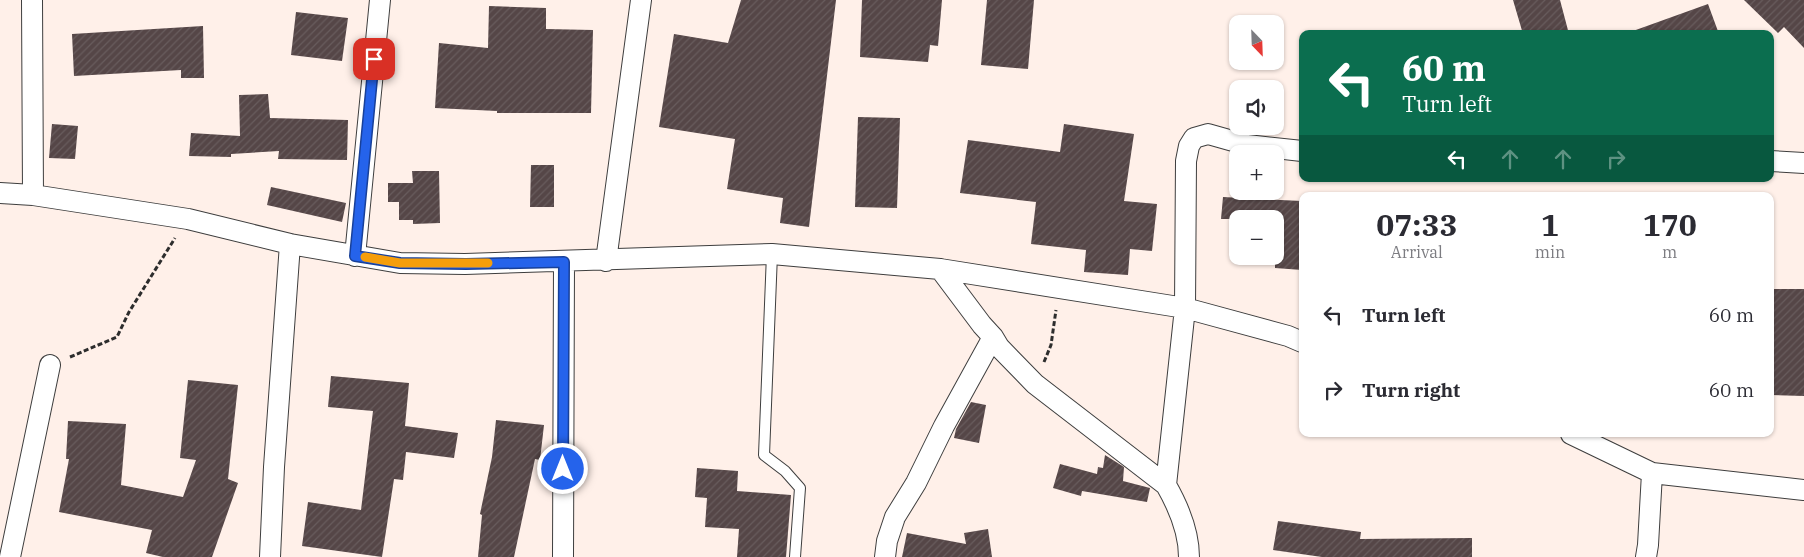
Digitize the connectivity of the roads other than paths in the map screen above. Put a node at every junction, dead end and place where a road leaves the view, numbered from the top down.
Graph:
1 (32, 0) edge
2 (380, 0) edge
3 (641, 0) edge
4 (1299, 151) edge
5 (1774, 161) edge
6 (1804, 163) edge
7 (0, 193) edge
8 (33, 196) junction
9 (290, 244) junction
10 (772, 254) junction
11 (355, 256) junction
12 (606, 261) junction
13 (564, 262) junction
14 (940, 269) junction
15 (1185, 308) junction
16 (993, 337) junction
17 (1299, 341) edge
18 (50, 365) road end
19 (1577, 437) edge
20 (1652, 473) junction
21 (1166, 485) junction
22 (1804, 490) edge
23 (10, 557) edge
24 (270, 557) edge
25 (563, 557) edge
26 (795, 557) edge
27 (885, 557) edge
28 (1188, 557) edge
29 (1646, 557) edge

1 - 8 street
2 - 11 street
3 - 12 street
4 - 15 street
5 - 6 street
7 - 8 street
8 - 9 street
9 - 11 street
9 - 24 street
10 - 12 street
10 - 14 street
10 - 26 lane
11 - 13 street
12 - 13 street
13 - 25 street
14 - 15 street
14 - 16 street
15 - 17 street
15 - 21 street
16 - 21 street
16 - 27 street
18 - 23 street
19 - 20 street
20 - 22 street
20 - 29 street
21 - 28 street

